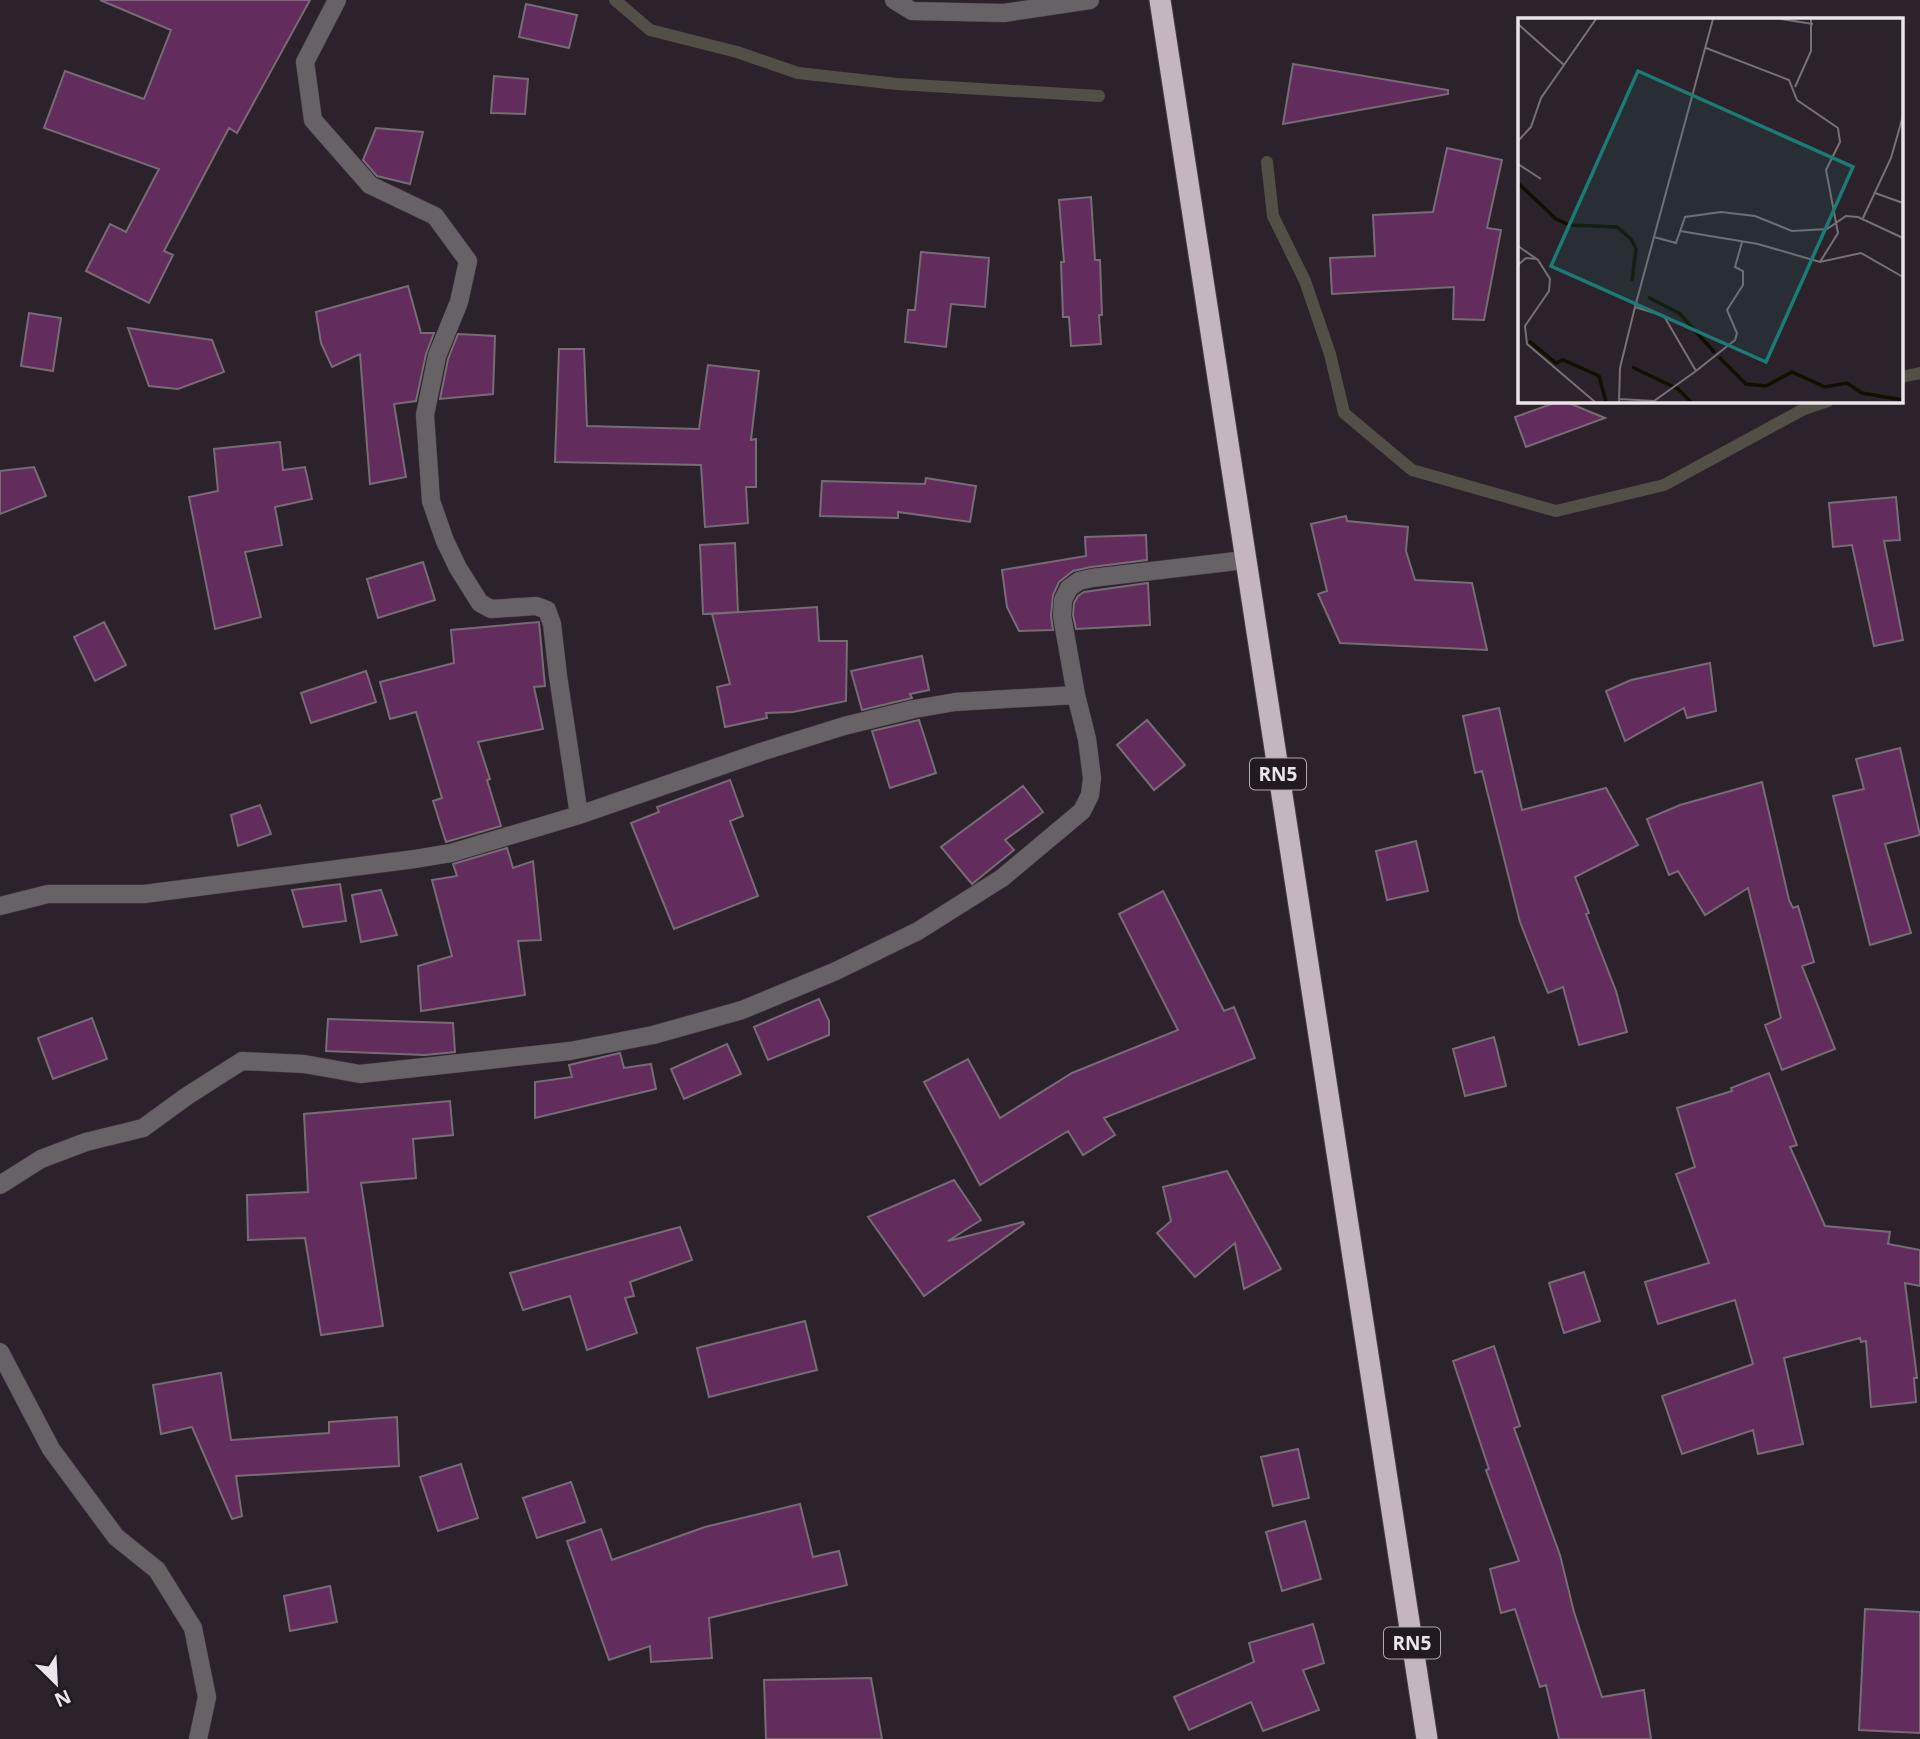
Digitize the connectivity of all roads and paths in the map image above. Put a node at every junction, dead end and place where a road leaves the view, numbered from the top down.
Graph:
1 (337, 0) edge
2 (894, 0) edge
3 (1090, 0) edge
4 (1160, 0) edge
5 (1245, 560) junction
6 (1076, 695) junction
7 (579, 814) junction
8 (0, 906) edge
9 (0, 1185) edge
10 (0, 1352) edge
11 (198, 1739) edge
12 (1427, 1739) edge

1 - 7 street
2 - 3 street
4 - 5 highway, RN5
5 - 6 street
5 - 12 highway, RN5
6 - 7 street
6 - 9 street
7 - 8 street
10 - 11 street

